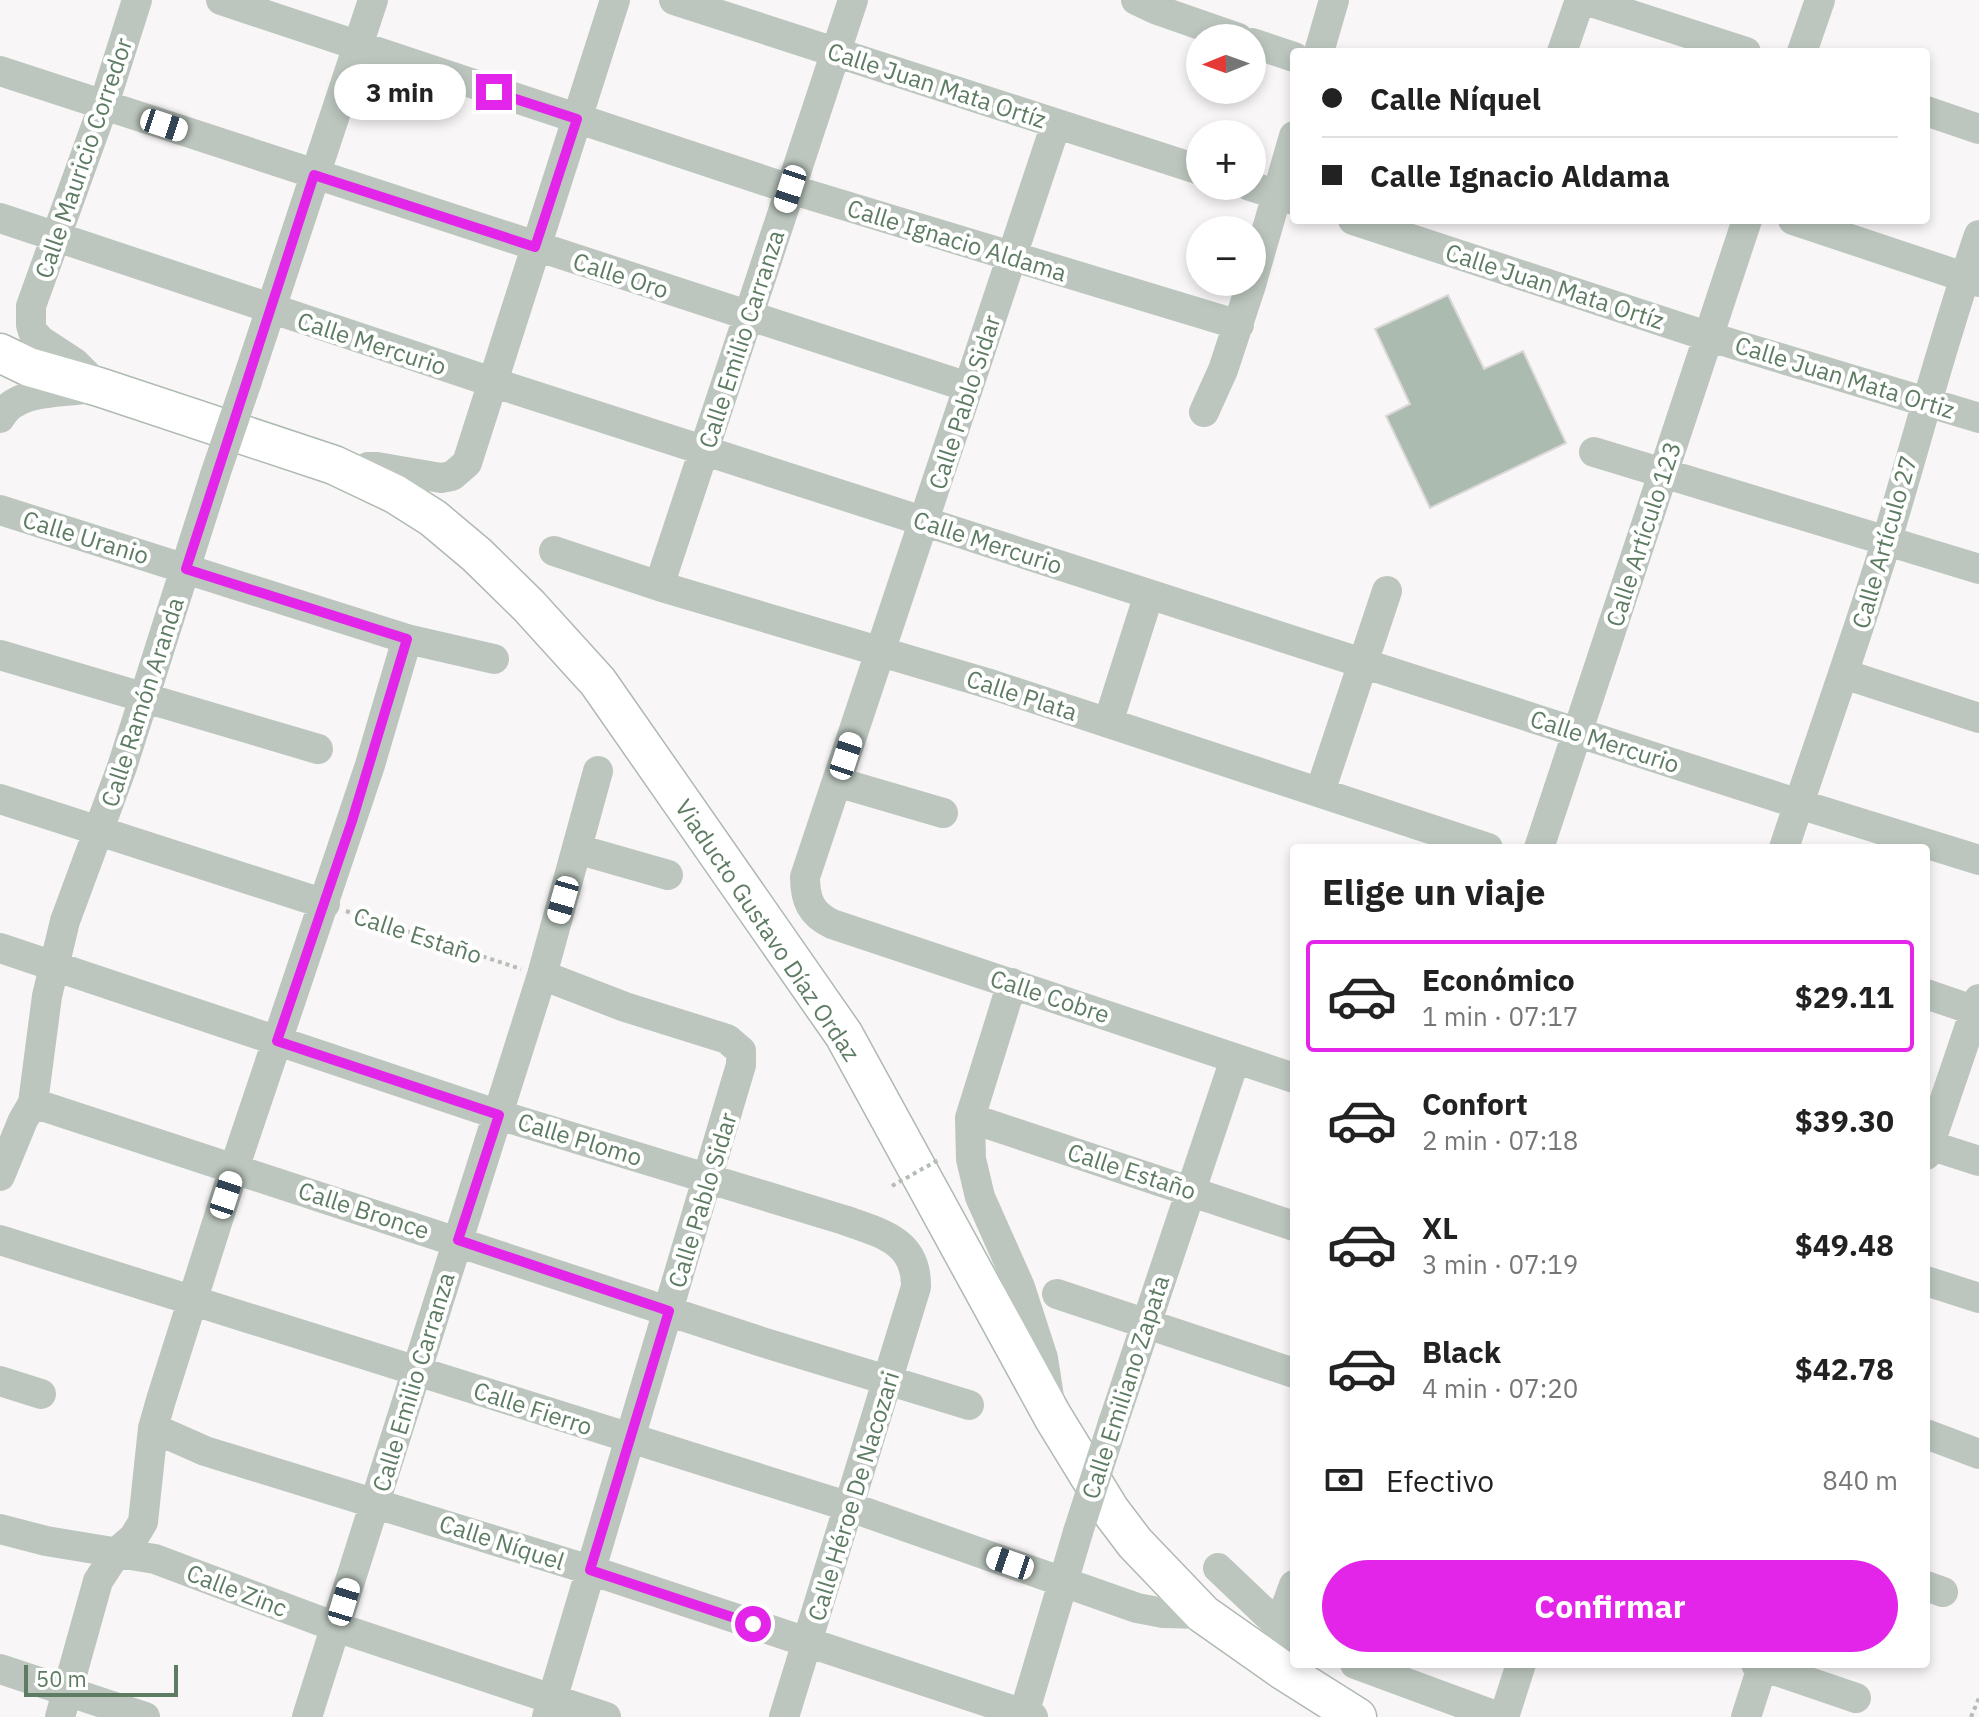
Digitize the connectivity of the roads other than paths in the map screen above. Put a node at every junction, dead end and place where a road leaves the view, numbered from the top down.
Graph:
1 (137, 0) edge
2 (221, 0) edge
3 (373, 0) edge
4 (615, 0) edge
5 (674, 0) edge
6 (853, 0) edge
7 (1136, 0) edge
8 (1334, 0) edge
9 (1583, 0) edge
10 (1820, 0) edge
11 (1198, 24) edge
12 (357, 46) junction
13 (1266, 48) edge
14 (1320, 48) edge
15 (1564, 48) edge
16 (1733, 48) edge
17 (1803, 48) edge
18 (835, 52) junction
19 (1290, 56) edge
20 (0, 71) edge
21 (104, 104) junction
22 (1930, 112) edge
23 (577, 119) junction
24 (1056, 124) junction
25 (1979, 129) edge
26 (1290, 148) edge
27 (1186, 166) edge
28 (314, 175) junction
29 (790, 189) junction
30 (1274, 194) edge
31 (0, 218) edge
32 (1365, 224) edge
33 (1746, 224) edge
34 (1805, 224) edge
35 (1266, 226) edge
36 (1979, 235) edge
37 (57, 236) junction
38 (535, 247) junction
39 (1012, 257) junction
40 (1972, 279) edge
41 (1248, 296) edge
42 (271, 309) junction
43 (748, 317) junction
44 (1239, 325) junction
45 (1710, 337) junction
46 (0, 353) edge
47 (492, 382) junction
48 (99, 387) junction
49 (968, 387) junction
50 (1926, 401) junction
51 (1204, 412) dead end
52 (0, 418) edge
53 (1979, 418) edge
54 (705, 449) junction
55 (1594, 452) dead end
56 (1662, 472) junction
57 (360, 477) junction
58 (0, 510) edge
59 (924, 521) junction
60 (1886, 540) junction
61 (554, 551) dead end
62 (186, 569) junction
63 (1979, 569) edge
64 (659, 586) junction
65 (1387, 591) dead end
66 (1149, 594) junction
67 (407, 639) junction
68 (881, 651) junction
69 (0, 655) edge
70 (494, 659) dead end
71 (1364, 663) junction
72 (1844, 674) junction
73 (144, 698) junction
74 (1979, 718) edge
75 (1108, 723) junction
76 (1579, 733) junction
77 (318, 749) dead end
78 (598, 771) dead end
79 (837, 782) junction
80 (1320, 792) junction
81 (0, 799) edge
82 (1799, 804) junction
83 (943, 813) dead end
84 (100, 831) junction
85 (1476, 844) edge
86 (1540, 844) edge
87 (1785, 844) edge
88 (1928, 844) edge
89 (1930, 845) edge
90 (577, 849) junction
91 (1979, 860) edge
92 (668, 875) dead end
93 (325, 904) junction
94 (811, 908) joint
95 (0, 948) edge
96 (53, 966) junction
97 (542, 975) junction
98 (1012, 983) junction
99 (1930, 995) edge
100 (1978, 1007) edge
101 (277, 1041) junction
102 (1235, 1059) junction
103 (1290, 1077) edge
104 (33, 1103) junction
105 (499, 1115) junction
106 (970, 1118) junction
107 (1930, 1140) edge
108 (1930, 1149) edge
109 (1979, 1161) edge
110 (234, 1169) junction
111 (0, 1176) edge
112 (708, 1177) junction
113 (1192, 1191) junction
114 (1290, 1225) edge
115 (0, 1240) edge
116 (458, 1240) junction
117 (916, 1273) joint
118 (1930, 1282) edge
119 (1057, 1294) dead end
120 (1979, 1298) edge
121 (192, 1301) junction
122 (669, 1311) junction
123 (1144, 1325) junction
124 (416, 1369) junction
125 (1290, 1372) edge
126 (0, 1381) edge
127 (888, 1381) junction
128 (41, 1394) dead end
129 (969, 1405) dead end
130 (1053, 1417) junction
131 (153, 1428) junction
132 (1930, 1436) edge
133 (631, 1440) junction
134 (1979, 1454) edge
135 (375, 1501) junction
136 (850, 1507) junction
137 (0, 1529) edge
138 (117, 1552) junction
139 (1218, 1568) dead end
140 (590, 1570) junction
141 (1064, 1582) junction
142 (1203, 1614) junction
143 (336, 1627) junction
144 (1287, 1631) edge
145 (807, 1642) junction
146 (1366, 1668) edge
147 (1520, 1668) edge
148 (1760, 1668) edge
149 (1770, 1668) edge
150 (0, 1669) edge
151 (1856, 1698) dead end
152 (64, 1704) edge
153 (550, 1708) edge
154 (1026, 1716) edge
155 (145, 1717) edge
156 (307, 1717) edge
157 (606, 1717) edge
158 (784, 1717) edge
159 (1357, 1717) edge
160 (1502, 1717) edge
161 (1746, 1717) edge

1 - 21 street, Calle Mauricio Corredor
2 - 12 street, Calle Ignacio Aldama
3 - 12 street, Calle Ramón Aranda
4 - 23 street
5 - 18 street, Calle Juan Mata Ortíz
6 - 18 street, Calle Emilio Carranza
7 - 11 street
8 - 14 street
9 - 15 street
9 - 16 street
10 - 17 street
12 - 23 street, Calle Ignacio Aldama
12 - 28 street, Calle Ramón Aranda
13 - 19 street
18 - 24 street, Calle Juan Mata Ortíz
18 - 29 street, Calle Emilio Carranza
20 - 21 street, Calle Oro
21 - 28 street, Calle Oro
21 - 37 street, Calle Mauricio Corredor
22 - 25 street
23 - 29 street, Calle Ignacio Aldama
23 - 38 street
24 - 27 street, Calle Juan Mata Ortíz
24 - 39 street, Calle Pablo Sidar
26 - 30 street
28 - 38 street, Calle Oro
28 - 42 street, Calle Ramón Aranda
29 - 39 street, Calle Ignacio Aldama
29 - 43 street, Calle Emilio Carranza
30 - 35 street
31 - 37 street, Calle Mercurio
32 - 45 street, Calle Juan Mata Ortíz
33 - 45 street, Calle Artículo 123
34 - 40 street
36 - 40 street, Calle Artículo 27
37 - 42 street, Calle Mercurio
37 - 48 street, Calle Mauricio Corredor
38 - 43 street, Calle Oro
38 - 47 street
39 - 44 street, Calle Ignacio Aldama
39 - 49 street, Calle Pablo Sidar
40 - 50 street, Calle Artículo 27
41 - 44 street
42 - 47 street, Calle Mercurio
42 - 62 street, Calle Ramón Aranda, bridge
43 - 49 street, Calle Oro
43 - 54 street, Calle Emilio Carranza
44 - 51 street
45 - 50 street, Calle Juan Mata Ortiz
45 - 56 street, Calle Artículo 123
46 - 48 main road, Viaducto Gustavo Díaz Ordaz
47 - 54 street, Calle Mercurio
47 - 57 street
48 - 52 street
48 - 57 main road, Viaducto Gustavo Díaz Ordaz
49 - 59 street, Calle Pablo Sidar
50 - 53 street, Calle Juan Mata Ortiz
50 - 60 street, Calle Artículo 27
54 - 59 street, Calle Mercurio
54 - 64 street, Calle Emilio Carranza
55 - 56 street
56 - 60 street
56 - 76 street, Calle Artículo 123
57 - 130 main road, Viaducto Gustavo Díaz Ordaz
58 - 62 street, Calle Uranio
59 - 66 street, Calle Mercurio
59 - 68 street, Calle Pablo Sidar
60 - 63 street
60 - 72 street, Calle Artículo 27
61 - 64 street, Calle Plata
62 - 67 street, Calle Uranio
62 - 73 street, Calle Ramón Aranda
64 - 68 street, Calle Plata
65 - 71 street
66 - 71 street, Calle Mercurio
66 - 75 street
67 - 70 street, Calle Uranio
67 - 93 street
68 - 75 street, Calle Plata
68 - 79 street, Calle Pablo Sidar
69 - 73 street
71 - 76 street, Calle Mercurio
71 - 80 street
72 - 74 street
72 - 82 street, Calle Artículo 27
73 - 77 street
73 - 84 street, Calle Ramón Aranda
75 - 80 street, Calle Plata
76 - 82 street, Calle Mercurio
76 - 86 street, Calle Artículo 123
78 - 90 street, Calle Emilio Carranza
79 - 83 street
79 - 94 street, Calle Pablo Sidar
80 - 85 street, Calle Plata
81 - 84 street, Calle Estaño
82 - 87 street, Calle Artículo 27
82 - 88 street, Calle Mercurio
84 - 93 street, Calle Estaño
84 - 96 street, Calle Ramón Aranda
89 - 91 street, Calle Mercurio
90 - 92 street
90 - 97 street, Calle Emilio Carranza
93 - 101 street
94 - 98 street, Calle Cobre
95 - 96 street, Calle Plomo
96 - 101 street, Calle Plomo
96 - 104 street, Calle Ramón Aranda
97 - 105 street, Calle Emilio Carranza
97 - 112 street, Calle Pablo Sidar
98 - 102 street, Calle Cobre
98 - 106 street
99 - 100 street
100 - 107 street
101 - 105 street, Calle Plomo
101 - 110 street
102 - 103 street, Calle Cobre
102 - 113 street, Calle Emiliano Zapata
104 - 110 street, Calle Bronce
104 - 111 street, Calle Ramón Aranda
105 - 112 street, Calle Plomo
105 - 116 street, Calle Emilio Carranza
106 - 113 street, Calle Estaño
106 - 130 street
108 - 109 street
110 - 116 street, Calle Bronce
110 - 121 street
112 - 117 street, Calle Plomo
112 - 122 street, Calle Pablo Sidar
113 - 114 street, Calle Estaño
113 - 123 street, Calle Emiliano Zapata
115 - 121 street, Calle Fierro
116 - 122 street, Calle Bronce
116 - 124 street, Calle Emilio Carranza
117 - 127 street, Calle Héroe De Nacozari
118 - 120 street
119 - 123 street
121 - 124 street, Calle Fierro
121 - 131 street
122 - 127 street, Calle Bronce
122 - 133 street, Calle Pablo Sidar
123 - 125 street
123 - 141 street, Calle Emiliano Zapata, bridge
124 - 133 street, Calle Fierro
124 - 135 street, Calle Emilio Carranza
126 - 128 street
127 - 129 street, Calle Bronce
127 - 136 street, Calle Héroe De Nacozari
130 - 142 main road, Viaducto Gustavo Díaz Ordaz
131 - 135 street, Calle Níquel
131 - 138 street
132 - 134 street
133 - 136 street, Calle Fierro
133 - 140 street, Calle Pablo Sidar
135 - 140 street, Calle Níquel
135 - 143 street, Calle Emilio Carranza
136 - 141 street, Calle Fierro
136 - 145 street, Calle Héroe De Nacozari
137 - 138 street, Calle Zinc
138 - 143 street, Calle Zinc
138 - 152 street
139 - 144 street
140 - 145 street, Calle Níquel
140 - 153 street, Calle Pablo Sidar
141 - 142 street, Calle Fierro
141 - 154 street, Calle Emiliano Zapata
142 - 159 main road, Viaducto Gustavo Díaz Ordaz
143 - 153 street, Calle Zinc
143 - 156 street, Calle Emilio Carranza
145 - 154 street, Calle Níquel
145 - 158 street, Calle Héroe De Nacozari
146 - 160 street
147 - 160 street
148 - 161 street
149 - 151 street
150 - 152 street
152 - 155 street
153 - 157 street, Calle Zinc

